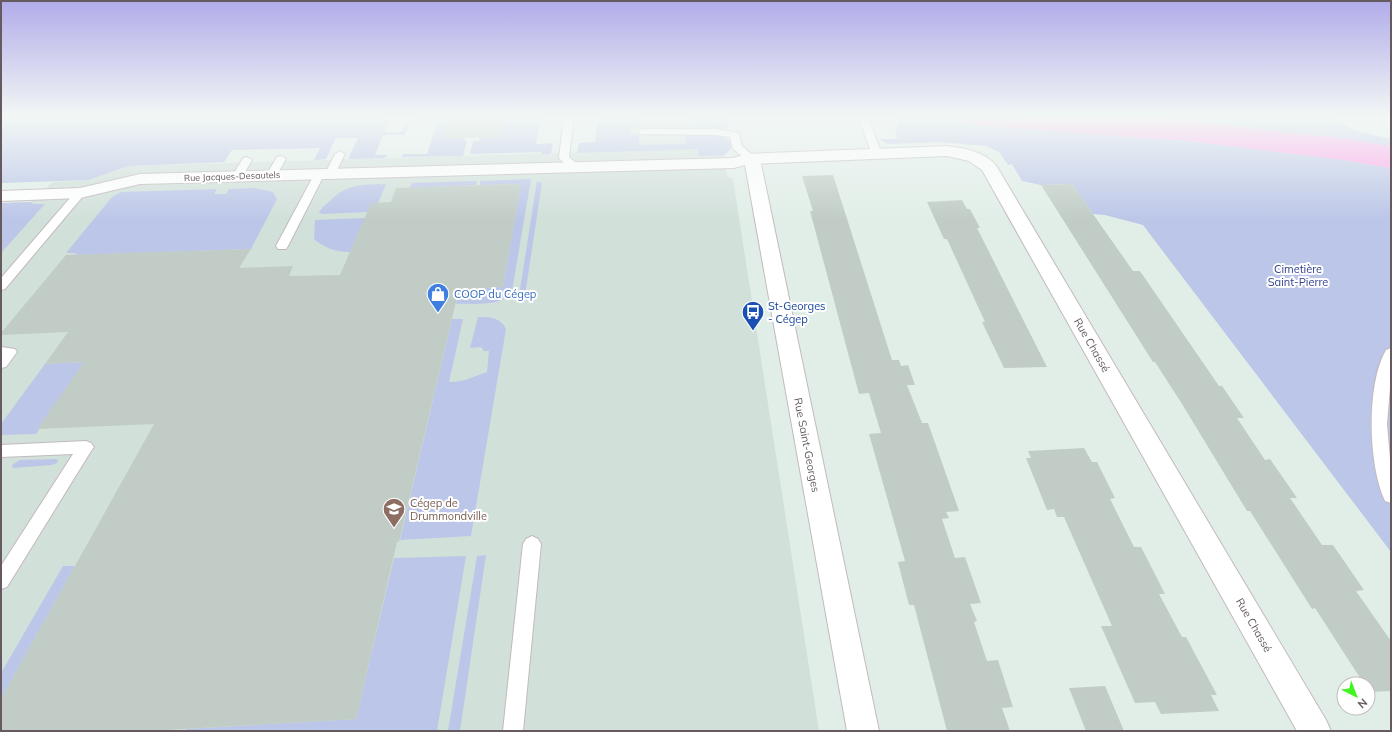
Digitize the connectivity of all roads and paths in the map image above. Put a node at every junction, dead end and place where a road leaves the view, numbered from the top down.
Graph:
1 (565, 151) edge
2 (741, 151) edge
3 (876, 151) edge
4 (944, 151) edge
5 (950, 151) edge
6 (340, 154) dead end
7 (877, 154) junction
8 (752, 158) junction
9 (281, 159) dead end
10 (247, 160) dead end
11 (572, 168) junction
12 (326, 173) junction
13 (272, 174) junction
14 (238, 176) junction
15 (80, 193) junction
16 (1, 196) edge
17 (282, 246) dead end
18 (1, 286) edge
19 (1, 352) edge
20 (1391, 353) edge
21 (1, 363) edge
22 (1, 451) edge
23 (1391, 496) edge
24 (532, 544) dead end
25 (1, 581) edge
26 (513, 731) edge
27 (863, 731) edge
28 (1315, 731) edge

1 - 11 lane
2 - 8 lane
3 - 7 lane
4 - 7 street, Rue Chassé
5 - 28 street, Rue Chassé
6 - 12 lane
7 - 8 street, Rue Chassé
8 - 11 street, Rue Jacques-Desautels
8 - 27 street, Rue Saint-Georges
9 - 13 lane
10 - 14 lane
11 - 12 street, Rue Jacques-Desautels
12 - 13 street, Rue Jacques-Desautels
12 - 17 lane
13 - 14 street, Rue Jacques-Desautels
14 - 15 street, Rue Jacques-Desautels
15 - 16 street, Rue Jacques-Desautels
15 - 18 lane
19 - 21 lane
20 - 23 lane
22 - 25 lane
24 - 26 lane

